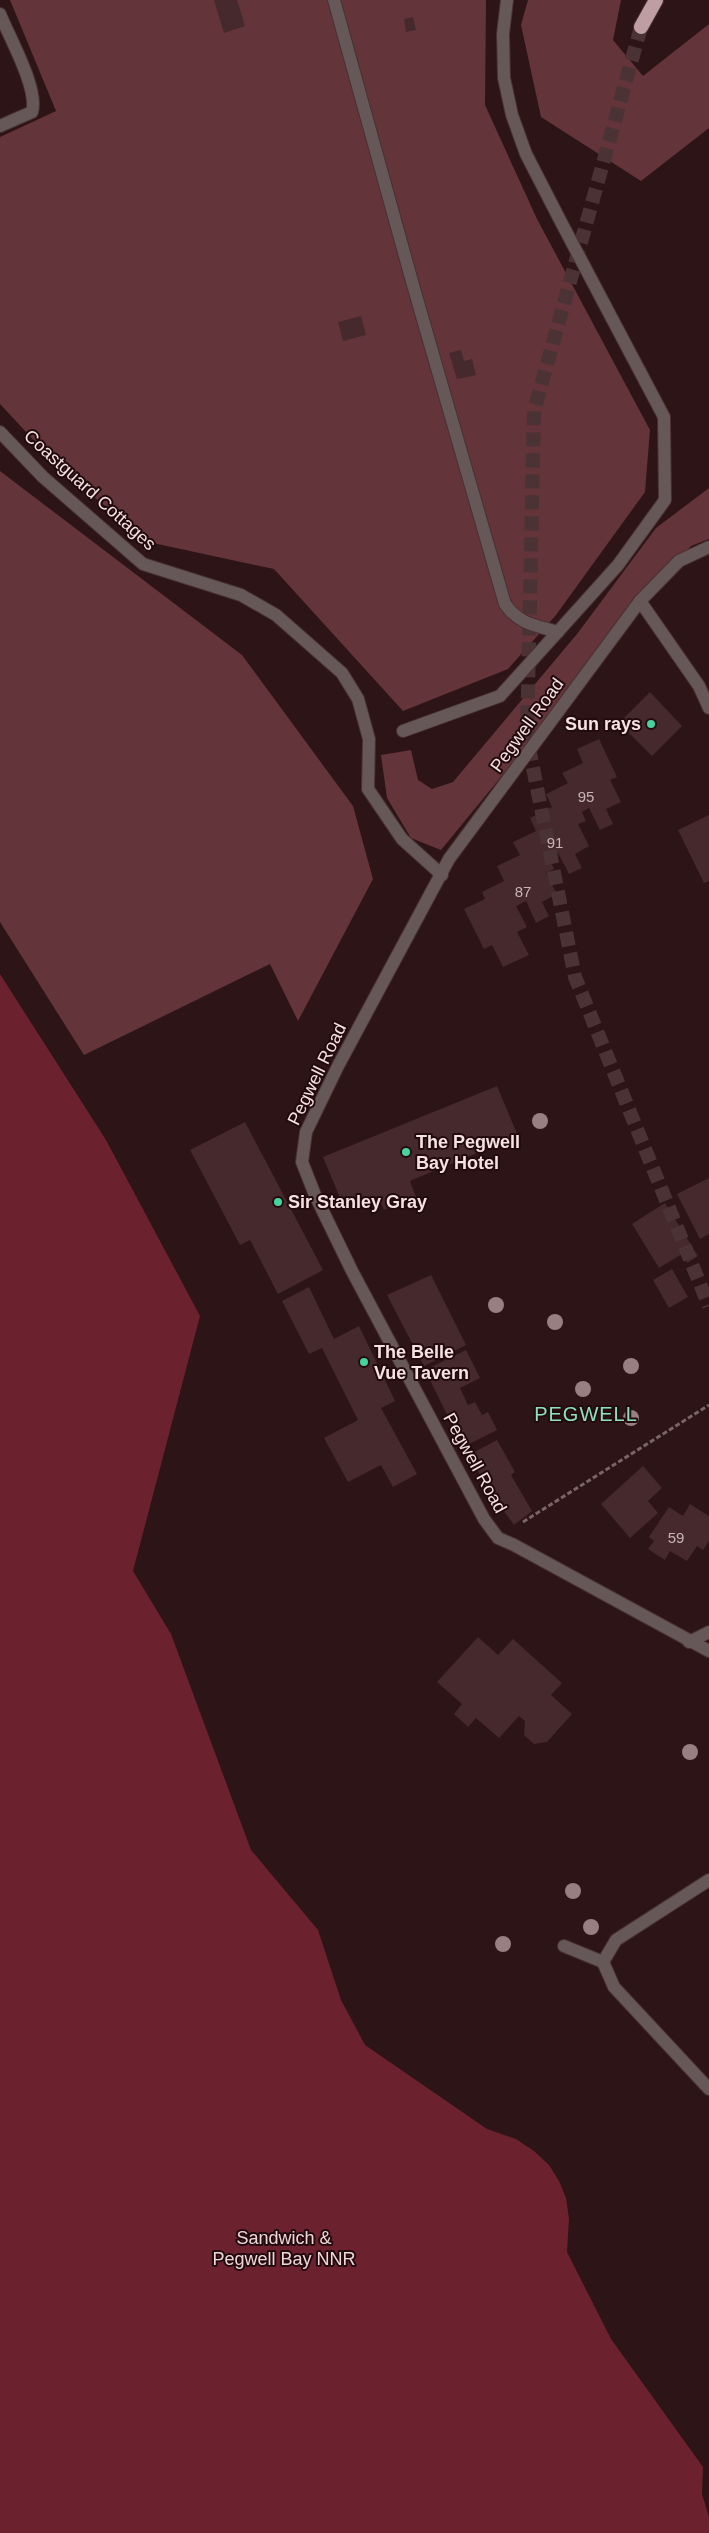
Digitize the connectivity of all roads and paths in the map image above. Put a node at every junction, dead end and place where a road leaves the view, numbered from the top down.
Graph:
1 (334, 0) edge
2 (507, 0) edge
3 (656, 0) edge
4 (0, 14) edge
5 (641, 27) tunnel mouth
6 (0, 126) edge
7 (0, 432) edge
8 (709, 547) edge
9 (640, 601) junction
10 (558, 632) junction
11 (709, 708) edge
12 (403, 731) dead end
13 (442, 875) junction
14 (709, 1405) edge
15 (498, 1538) junction
16 (709, 1632) edge
17 (689, 1642) junction
18 (709, 1651) edge
19 (709, 1880) edge
20 (564, 1946) dead end
21 (603, 1962) junction
22 (709, 2088) edge

1 - 10 street
2 - 10 street
3 - 5 highway
4 - 6 street
7 - 13 street, Coastguard Cottages
8 - 9 street, Pegwell Road
9 - 11 street
9 - 13 street, Pegwell Road
10 - 12 street
13 - 15 street, Pegwell Road
14 - 15 path
15 - 17 street, Pegwell Road
16 - 17 street
17 - 18 street, Pegwell Road
19 - 21 street
20 - 21 street
21 - 22 street

